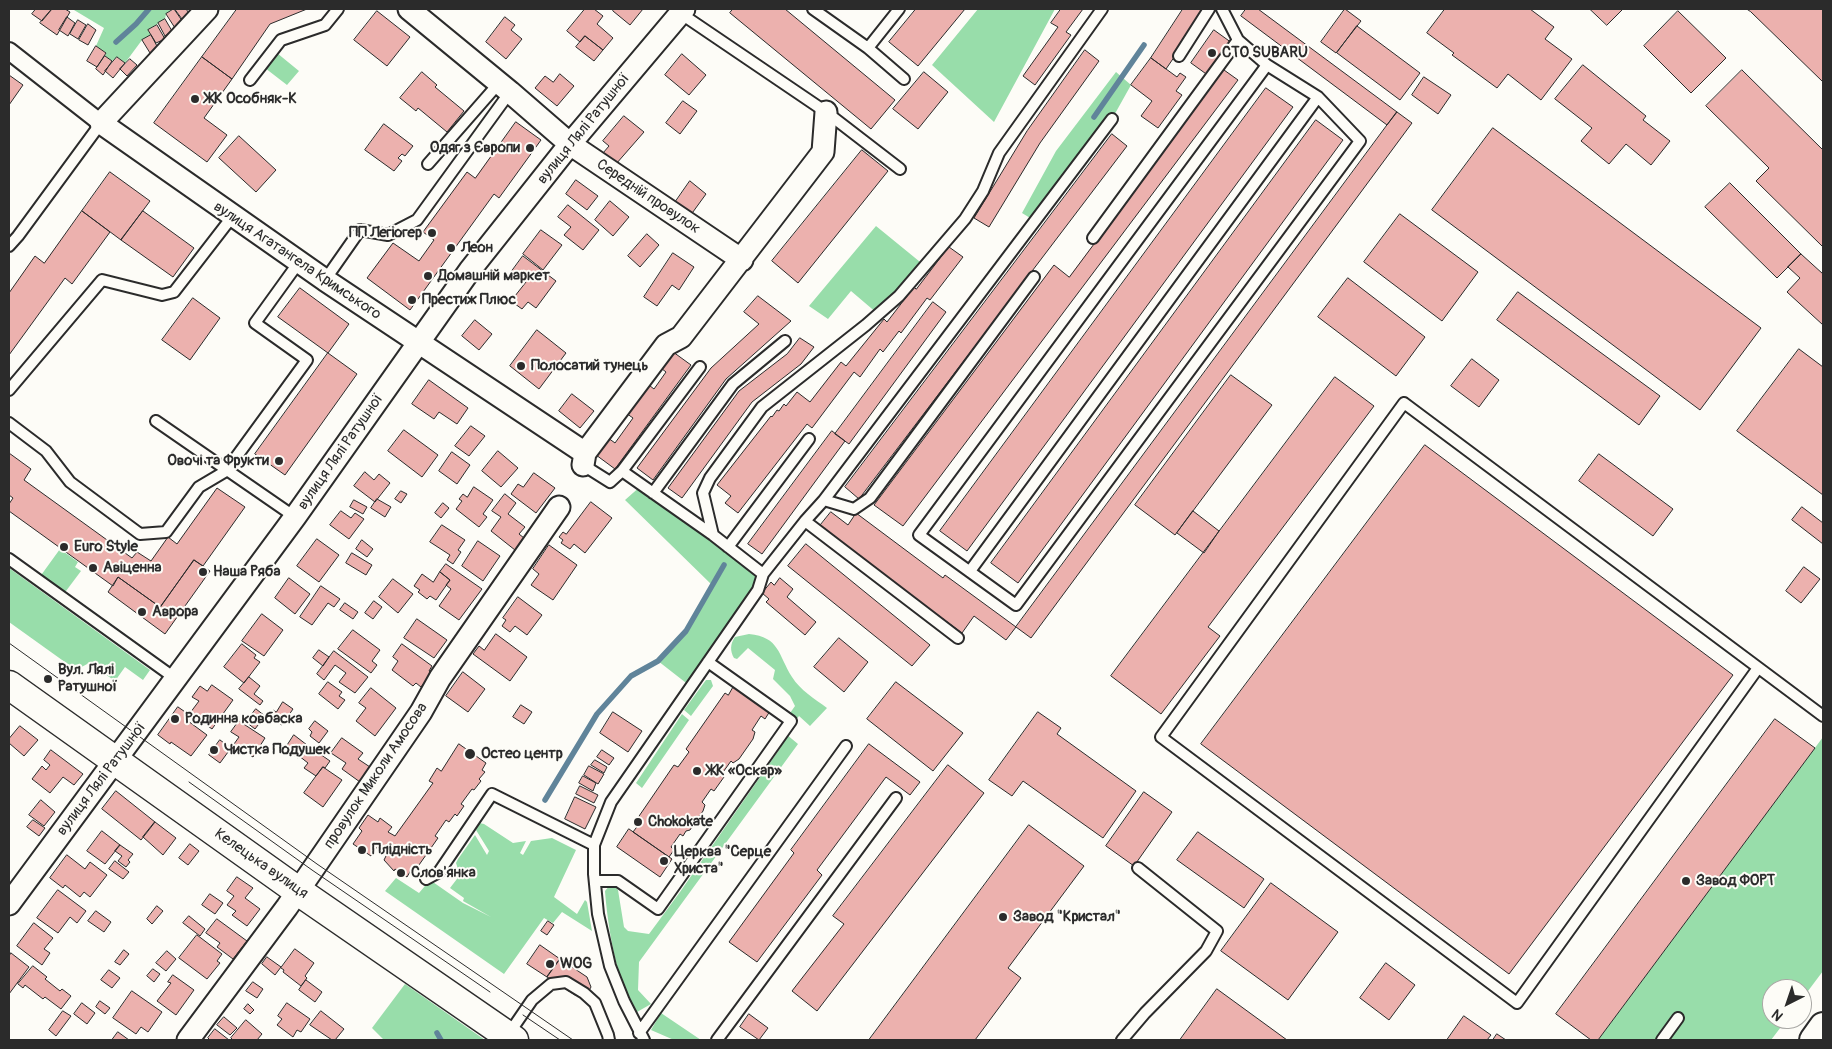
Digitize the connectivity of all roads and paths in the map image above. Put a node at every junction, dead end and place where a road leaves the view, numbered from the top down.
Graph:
1 (207, 9) edge
2 (338, 9) edge
3 (814, 9) edge
4 (899, 9) edge
5 (1102, 9) edge
6 (1209, 9) edge
7 (1222, 9) edge
8 (414, 10) edge
9 (682, 11) edge
10 (1238, 40) junction
11 (868, 48) junction
12 (9, 51) edge
13 (1179, 56) dead end
14 (1267, 65) junction
15 (904, 79) dead end
16 (250, 80) dead end
17 (504, 87) junction
18 (1318, 97) junction
19 (826, 112) junction
20 (1112, 119) dead end
21 (101, 123) junction
22 (570, 144) junction
23 (428, 164) dead end
24 (900, 169) dead end
25 (232, 217) junction
26 (1093, 238) dead end
27 (9, 246) edge
28 (742, 260) junction
29 (299, 262) junction
30 (1034, 277) dead end
31 (325, 280) junction
32 (785, 341) dead end
33 (418, 343) junction
34 (700, 367) dead end
35 (9, 390) edge
36 (156, 421) dead end
37 (9, 423) edge
38 (809, 439) dead end
39 (584, 459) junction
40 (226, 471) junction
41 (622, 471) junction
42 (653, 493) junction
43 (824, 500) junction
44 (559, 507) dead end
45 (295, 517) junction
46 (805, 521) junction
47 (713, 535) junction
48 (728, 547) junction
49 (9, 559) edge
50 (970, 571) junction
51 (763, 574) junction
52 (958, 638) dead end
53 (708, 662) junction
54 (1758, 668) junction
55 (176, 679) junction
56 (9, 685) edge
57 (1823, 716) edge
58 (846, 746) dead end
59 (116, 761) junction
60 (896, 798) dead end
61 (594, 845) junction
62 (1138, 868) dead end
63 (426, 879) dead end
64 (595, 881) junction
65 (298, 890) junction
66 (9, 904) edge
67 (1678, 1018) dead end
68 (1823, 1026) edge
69 (642, 1037) edge
70 (510, 1038) edge
71 (188, 1040) edge
72 (609, 1040) edge
73 (717, 1040) edge
74 (1122, 1040) edge
75 (1662, 1040) edge
76 (1813, 1040) edge

1 - 21 street
2 - 16 lane
3 - 11 lane
4 - 11 lane
5 - 47 lane
6 - 13 lane
7 - 10 lane
8 - 17 street, Середній провулок
9 - 19 lane
9 - 22 street, вулиця Лялі Ратушної
10 - 14 lane
10 - 26 lane
11 - 15 lane
12 - 21 street, вулиця Агатангела Кримського
14 - 18 lane
14 - 50 lane
17 - 22 street, Середній провулок
17 - 23 lane
17 - 31 lane
18 - 50 lane
18 - 50 lane
19 - 24 lane
19 - 28 street
20 - 43 lane
21 - 25 street, вулиця Агатангела Кримського
21 - 27 lane
22 - 28 street, Середній провулок
22 - 33 street, вулиця Лялі Ратушної
25 - 29 street, вулиця Агатангела Кримського
25 - 35 lane
28 - 39 street
29 - 31 street, вулиця Агатангела Кримського
29 - 40 lane
30 - 43 lane
31 - 33 street, вулиця Агатангела Кримського
32 - 42 lane
33 - 39 street, вулиця Агатангела Кримського
33 - 45 street, вулиця Лялі Ратушної
34 - 41 lane
36 - 40 lane
37 - 40 lane
38 - 48 lane
39 - 41 lane
40 - 45 lane
41 - 42 lane
42 - 47 lane
43 - 46 lane
44 - 65 street, провулок Миколи Амосова
45 - 55 street, вулиця Лялі Ратушної
46 - 51 lane
46 - 52 lane
47 - 48 lane
48 - 51 lane
49 - 55 lane
51 - 53 lane
53 - 61 lane
53 - 64 lane
54 - 54 lane
54 - 57 lane
55 - 59 street, вулиця Лялі Ратушної
56 - 59 main road, Келецька вулиця
58 - 69 lane
59 - 65 main road, Келецька вулиця
59 - 66 street, вулиця Лялі Ратушної
60 - 73 lane
61 - 63 lane
61 - 64 lane
62 - 74 lane
64 - 69 lane
65 - 70 main road, Келецька вулиця
65 - 71 street, провулок Миколи Амосова
67 - 75 lane
68 - 76 street
70 - 72 lane

